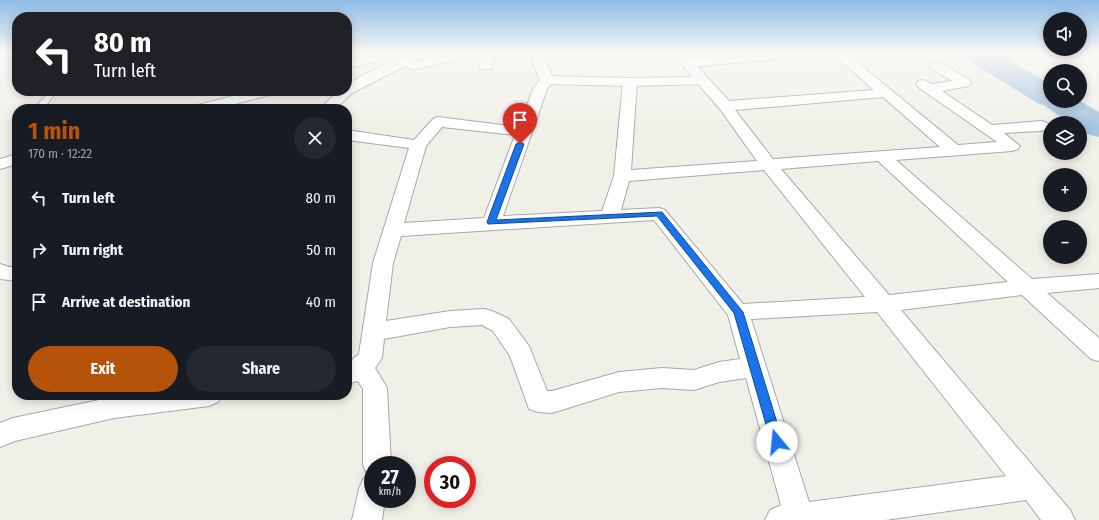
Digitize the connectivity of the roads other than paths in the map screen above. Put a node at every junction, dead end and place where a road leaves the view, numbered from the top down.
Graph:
1 (371, 77) edge
2 (700, 77) edge
3 (867, 77) edge
4 (955, 77) edge
5 (547, 80) joint
6 (703, 81) junction
7 (630, 82) junction
8 (352, 88) edge
9 (886, 93) junction
10 (50, 96) edge
11 (264, 96) edge
12 (341, 96) edge
13 (43, 104) edge
14 (224, 104) edge
15 (332, 104) edge
16 (725, 106) junction
17 (1042, 126) dead end
18 (989, 130) junction
19 (525, 132) junction
20 (352, 136) edge
21 (418, 145) junction
22 (954, 150) junction
23 (881, 155) junction
24 (12, 160) edge
25 (0, 164) edge
26 (769, 165) junction
27 (622, 176) junction
28 (610, 215) junction
29 (491, 222) junction
30 (394, 230) junction
31 (0, 271) edge
32 (12, 274) edge
33 (1099, 281) edge
34 (1026, 287) junction
35 (883, 304) junction
36 (738, 312) junction
37 (374, 332) junction
38 (1099, 352) edge
39 (754, 367) junction
40 (354, 370) edge
41 (135, 400) edge
42 (120, 401) edge
43 (0, 435) edge
44 (377, 456) edge
45 (1031, 486) junction
46 (370, 508) edge
47 (794, 519) edge
48 (368, 520) edge
49 (1060, 520) edge

1 - 8 street
2 - 6 street
3 - 9 street
4 - 18 street
5 - 7 street
5 - 19 street
6 - 7 street
6 - 16 street
7 - 27 street
9 - 16 street
9 - 22 street
10 - 13 lane
11 - 14 street
12 - 15 street
16 - 26 street
17 - 18 street
18 - 22 street
19 - 21 street
19 - 29 street
20 - 21 street
21 - 30 street
22 - 23 street
23 - 26 street
23 - 34 street
24 - 25 street
26 - 27 street
26 - 35 street
27 - 28 street
28 - 29 street
28 - 36 street
29 - 30 street
30 - 37 street
31 - 32 street
33 - 34 street
34 - 35 street
34 - 38 street
35 - 36 street
35 - 45 street
36 - 39 street
37 - 39 street
37 - 40 street
39 - 47 street
40 - 44 street
41 - 42 street
42 - 43 street
45 - 47 street
45 - 49 street
46 - 48 street

